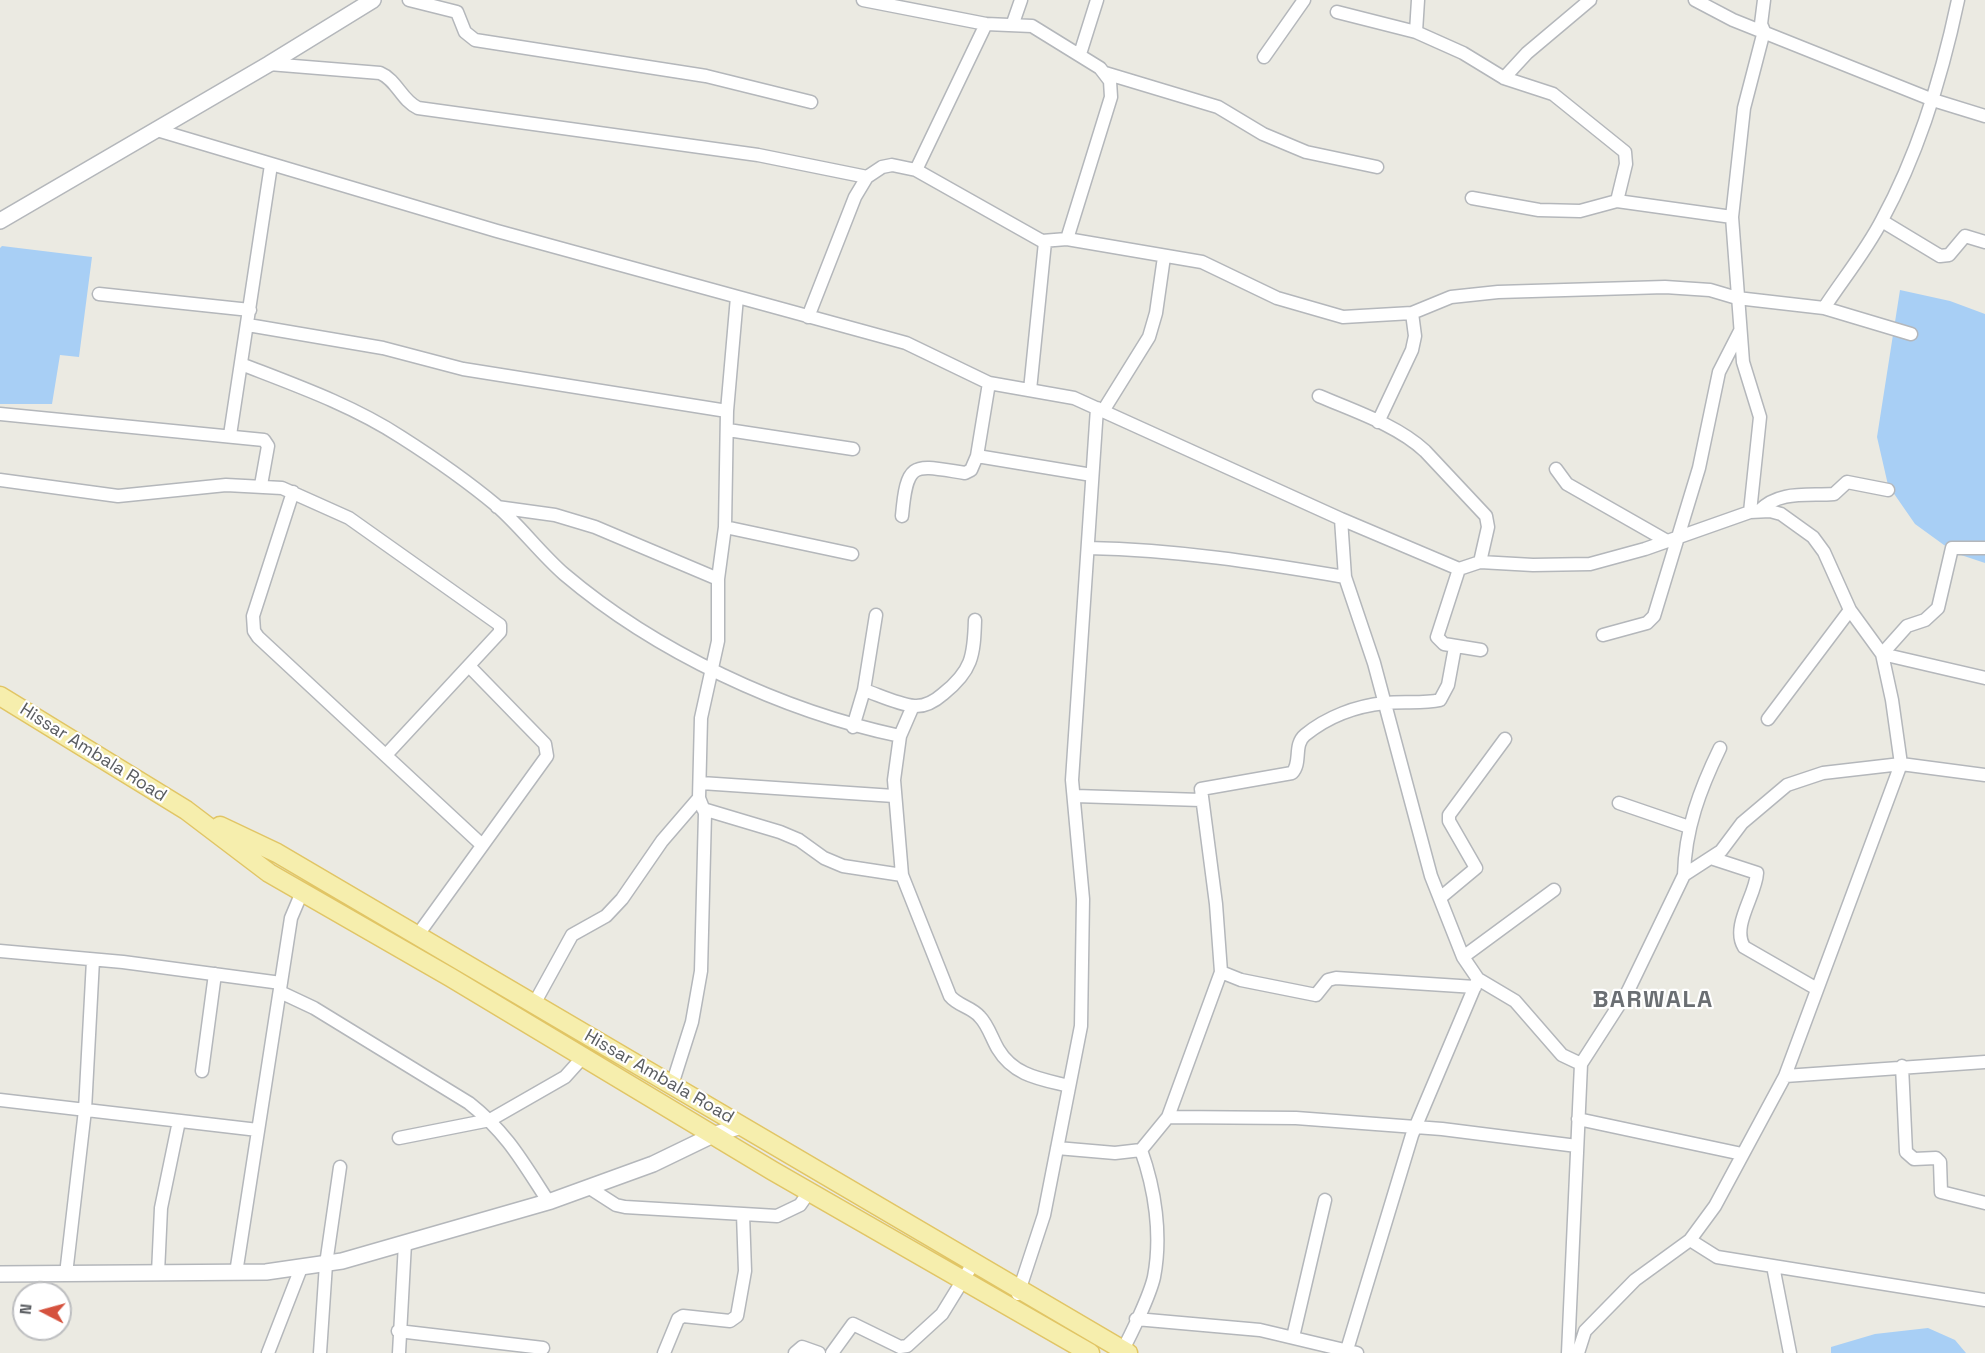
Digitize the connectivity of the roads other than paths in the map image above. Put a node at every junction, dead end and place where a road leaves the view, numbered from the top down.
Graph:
1 (373, 0) edge
2 (409, 0) edge
3 (863, 0) edge
4 (1021, 0) edge
5 (1097, 0) edge
6 (1304, 0) edge
7 (1418, 0) edge
8 (1590, 0) edge
9 (1695, 0) edge
10 (1764, 0) edge
11 (1958, 0) edge
12 (1337, 12) dead end
13 (1013, 23) junction
14 (986, 24) junction
15 (1764, 31) junction
16 (1416, 32) junction
17 (1080, 54) junction
18 (1264, 57) dead end
19 (269, 64) junction
20 (1105, 73) junction
21 (1504, 78) junction
22 (1933, 100) junction
23 (811, 102) dead end
24 (1985, 116) edge
25 (156, 130) junction
26 (271, 165) junction
27 (1377, 166) dead end
28 (916, 170) junction
29 (867, 177) junction
30 (1472, 198) dead end
31 (1617, 201) junction
32 (1732, 217) junction
33 (0, 221) edge
34 (1882, 221) junction
35 (1068, 239) junction
36 (1045, 242) junction
37 (1985, 242) edge
38 (1164, 257) junction
39 (99, 294) dead end
40 (737, 297) junction
41 (1737, 298) junction
42 (1824, 308) junction
43 (250, 310) junction
44 (1412, 313) junction
45 (808, 317) junction
46 (248, 325) junction
47 (1740, 331) junction
48 (1911, 334) dead end
49 (241, 364) junction
50 (989, 383) junction
51 (1030, 390) junction
52 (1319, 396) dead end
53 (1100, 409) junction
54 (727, 411) junction
55 (0, 414) edge
56 (1378, 422) junction
57 (728, 430) junction
58 (230, 435) junction
59 (853, 449) dead end
60 (977, 456) junction
61 (1556, 469) dead end
62 (1092, 475) junction
63 (0, 480) edge
64 (261, 485) junction
65 (1888, 489) dead end
66 (293, 492) junction
67 (497, 507) junction
68 (1755, 512) junction
69 (902, 516) dead end
70 (1341, 519) junction
71 (725, 527) junction
72 (1672, 540) junction
73 (1088, 548) junction
74 (1985, 548) edge
75 (852, 554) dead end
76 (1480, 562) junction
77 (1459, 569) junction
78 (1345, 577) junction
79 (718, 579) junction
80 (1850, 610) junction
81 (876, 615) dead end
82 (975, 620) dead end
83 (1603, 635) dead end
84 (1455, 647) junction
85 (1481, 650) dead end
86 (1882, 654) junction
87 (469, 666) junction
88 (712, 671) junction
89 (1985, 678) edge
90 (864, 690) junction
91 (0, 696) edge
92 (1384, 703) junction
93 (913, 706) junction
94 (1768, 719) dead end
95 (853, 727) junction
96 (900, 736) junction
97 (1505, 739) dead end
98 (1720, 748) dead end
99 (386, 755) junction
100 (1901, 764) junction
101 (1985, 775) edge
102 (701, 783) junction
103 (894, 796) junction
104 (1075, 796) junction
105 (1201, 800) junction
106 (701, 803) junction
107 (1619, 803) dead end
108 (186, 810) junction
109 (1689, 827) junction
110 (482, 845) junction
111 (1711, 858) junction
112 (902, 875) junction
113 (1684, 875) junction
114 (1554, 890) dead end
115 (302, 892) junction
116 (1440, 898) junction
117 (417, 936) junction
118 (0, 951) edge
119 (1463, 957) junction
120 (93, 960) junction
121 (1221, 972) junction
122 (215, 974) junction
123 (1477, 983) junction
124 (281, 988) junction
125 (1817, 988) junction
126 (534, 1004) junction
127 (583, 1057) junction
128 (1985, 1062) edge
129 (1581, 1064) junction
130 (1902, 1066) junction
131 (202, 1071) dead end
132 (1785, 1076) junction
133 (672, 1084) junction
134 (1069, 1086) junction
135 (0, 1100) edge
136 (85, 1110) junction
137 (1168, 1118) junction
138 (1578, 1119) junction
139 (490, 1120) junction
140 (179, 1121) junction
141 (741, 1125) junction
142 (1414, 1128) junction
143 (258, 1130) junction
144 (713, 1135) junction
145 (399, 1138) dead end
146 (1577, 1146) junction
147 (1057, 1148) junction
148 (1141, 1150) junction
149 (1742, 1154) junction
150 (340, 1167) dead end
151 (588, 1187) junction
152 (809, 1192) junction
153 (1325, 1200) dead end
154 (548, 1202) junction
155 (1985, 1203) edge
156 (743, 1214) junction
157 (1690, 1240) junction
158 (405, 1243) junction
159 (974, 1262) junction
160 (326, 1264) junction
161 (1773, 1266) junction
162 (301, 1268) junction
163 (158, 1273) junction
164 (236, 1273) junction
165 (66, 1274) junction
166 (0, 1275) edge
167 (963, 1280) junction
168 (1020, 1289) junction
169 (1985, 1300) edge
170 (1014, 1309) junction
171 (1136, 1319) junction
172 (1081, 1325) junction
173 (398, 1331) junction
174 (918, 1335) junction
175 (1293, 1337) junction
176 (543, 1348) dead end
177 (1079, 1350) edge
178 (1124, 1352) edge
179 (1350, 1352) edge
180 (268, 1353) edge
181 (320, 1353) edge
182 (399, 1353) edge
183 (664, 1353) edge
184 (795, 1353) edge
185 (819, 1353) edge
186 (832, 1353) edge
187 (913, 1353) edge
188 (1568, 1353) edge
189 (1578, 1353) edge
190 (1790, 1353) edge

1 - 19 street
2 - 23 street
3 - 14 street
4 - 13 street
5 - 17 street
6 - 18 street
7 - 16 street
8 - 21 street
9 - 15 street
10 - 15 street
11 - 22 street
12 - 16 street
13 - 14 street
13 - 17 street
14 - 28 street
15 - 22 street
15 - 32 street
16 - 21 street
17 - 20 street
19 - 25 street
19 - 29 street
20 - 27 street
20 - 35 street
21 - 31 street
22 - 24 street
22 - 34 street
25 - 26 street
25 - 33 street
26 - 40 street
26 - 43 street
28 - 29 street
28 - 36 street
29 - 45 street
30 - 31 street
31 - 32 street
32 - 41 street
34 - 37 street
34 - 42 street
35 - 36 street
35 - 38 street
36 - 51 street
38 - 44 street
38 - 53 street
39 - 43 street
40 - 45 street
40 - 54 street
41 - 42 street
41 - 44 street
41 - 47 street
42 - 48 street
43 - 46 street
44 - 56 street
45 - 50 street
46 - 49 street
46 - 54 street
47 - 68 street
47 - 72 street
49 - 58 street
49 - 67 street
50 - 51 street
50 - 60 street
51 - 53 street
52 - 56 street
53 - 62 street
53 - 70 street
54 - 57 street
55 - 58 street
56 - 76 street
57 - 59 street
57 - 71 street
58 - 64 street
60 - 62 street
60 - 69 street
61 - 72 street
62 - 73 street
63 - 64 street
64 - 66 street
65 - 68 street
66 - 87 street
66 - 99 street
67 - 79 street
67 - 88 street
68 - 72 street
68 - 80 street
70 - 77 street
70 - 78 street
71 - 75 street
71 - 79 street
72 - 76 street
72 - 83 street
73 - 78 street
73 - 104 street
74 - 86 street
76 - 77 street
77 - 84 street
78 - 92 street
79 - 88 street
80 - 86 street
80 - 94 street
81 - 90 street
82 - 93 street
84 - 85 street
84 - 92 street
86 - 89 street
86 - 100 street
87 - 99 street
87 - 110 street
88 - 95 street
88 - 102 street
90 - 93 street
90 - 95 street
91 - 108 main road, Hissar Ambala Road
92 - 105 street
92 - 116 street
93 - 96 street
95 - 96 street
96 - 103 street
97 - 116 street
98 - 109 street
99 - 110 street
100 - 101 street
100 - 111 street
100 - 125 street
102 - 103 street
102 - 106 street
103 - 112 street
104 - 105 street
104 - 134 street
105 - 121 street
106 - 112 street
106 - 126 street
106 - 133 street
107 - 109 street
108 - 115 main road, Hissar Ambala Road
108 - 117 main road, Hissar Ambala Road
109 - 113 street
110 - 117 street
111 - 113 street
111 - 125 street
112 - 134 street
113 - 129 street
114 - 119 street
115 - 124 street
115 - 127 main road, Hissar Ambala Road
116 - 119 street
117 - 126 main road, Hissar Ambala Road
118 - 120 street
119 - 123 street
120 - 122 street
120 - 136 street
121 - 123 street
121 - 137 street
122 - 124 street
122 - 131 street
123 - 129 street
123 - 142 street
124 - 139 street
124 - 143 street
125 - 132 street
126 - 133 main road, Hissar Ambala Road
127 - 139 street
127 - 144 main road, Hissar Ambala Road
128 - 130 street
129 - 138 street
130 - 132 street
130 - 155 street
132 - 149 street
133 - 141 main road, Hissar Ambala Road
134 - 147 street
135 - 136 street
136 - 140 street
136 - 165 street
137 - 142 street
137 - 148 street
138 - 146 street
138 - 149 street
139 - 145 street
139 - 154 street
140 - 143 street
140 - 163 street
141 - 144 street
141 - 159 main road, Hissar Ambala Road
142 - 146 street
142 - 179 street
143 - 164 street
144 - 151 street
144 - 152 main road, Hissar Ambala Road
146 - 188 street
147 - 148 street
147 - 168 street
148 - 171 street
149 - 157 street
150 - 160 street
151 - 154 street
151 - 156 street
152 - 156 street
152 - 167 main road, Hissar Ambala Road
153 - 175 street
154 - 158 street
156 - 183 street
157 - 161 street
157 - 189 street
158 - 160 street
158 - 173 street
159 - 167 street
159 - 168 main road, Hissar Ambala Road
160 - 162 street
160 - 181 street
161 - 169 street
161 - 190 street
162 - 164 street
162 - 180 street
163 - 164 street
163 - 165 street
165 - 166 street
167 - 170 main road, Hissar Ambala Road
167 - 174 street
168 - 170 street
168 - 172 main road, Hissar Ambala Road
170 - 177 main road, Hissar Ambala Road
171 - 175 street
171 - 178 street
172 - 177 street
172 - 178 main road, Hissar Ambala Road
173 - 176 street
173 - 182 street
174 - 186 street
174 - 187 street
175 - 179 street
184 - 185 street

